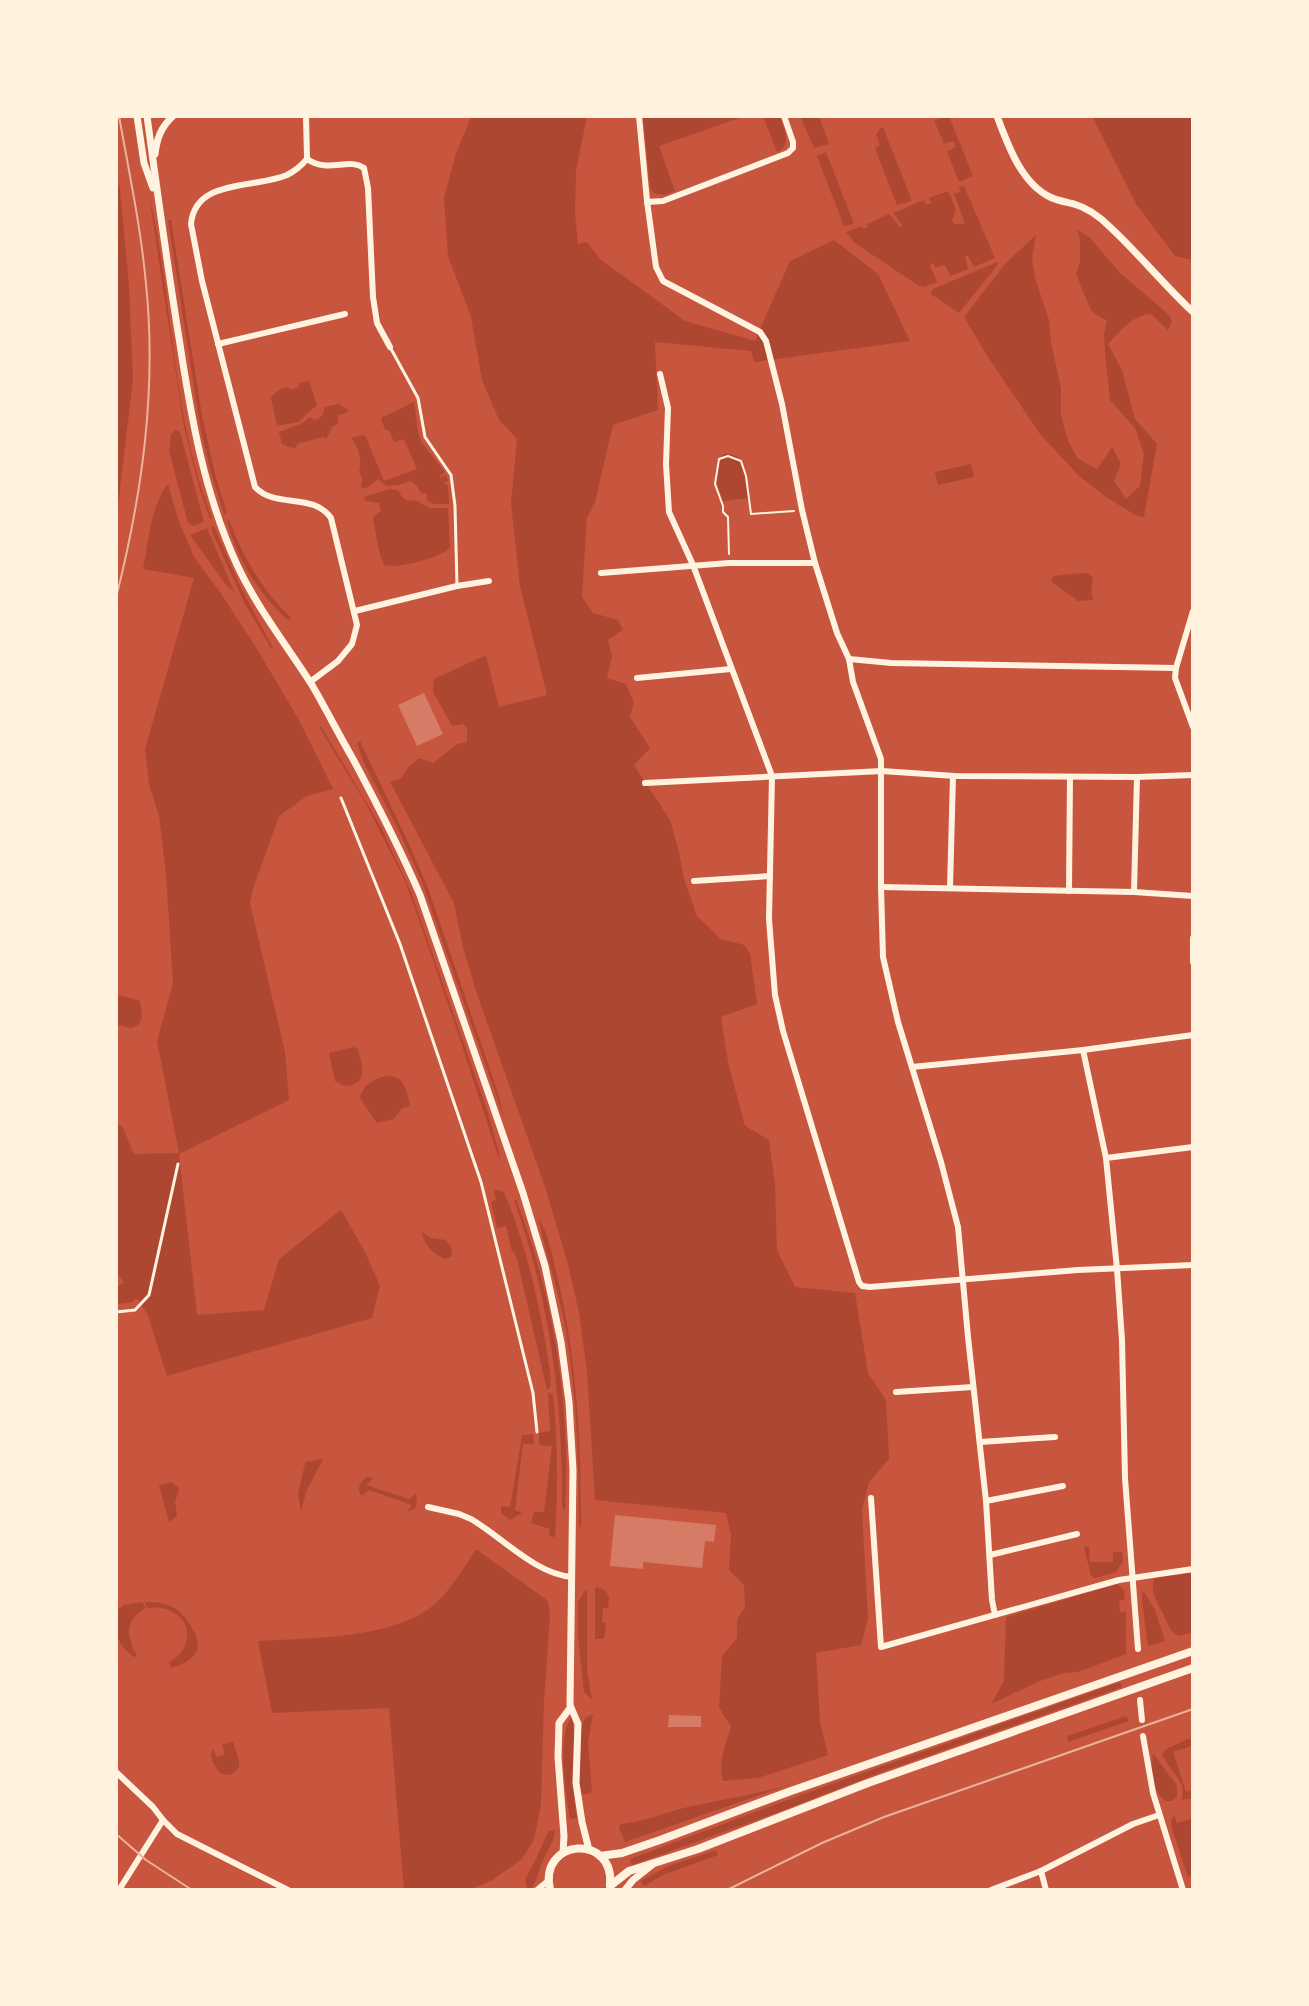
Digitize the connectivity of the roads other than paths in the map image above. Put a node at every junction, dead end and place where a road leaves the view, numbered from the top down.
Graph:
1 (137, 116) edge
2 (147, 116) edge
3 (173, 116) edge
4 (306, 116) edge
5 (639, 116) edge
6 (784, 116) edge
7 (997, 116) edge
8 (307, 159) junction
9 (154, 164) junction
10 (158, 201) junction
11 (647, 202) junction
12 (1193, 312) edge
13 (345, 314) dead end
14 (218, 344) junction
15 (390, 347) joint
16 (660, 374) dead end
17 (815, 563) junction
18 (693, 565) junction
19 (601, 573) dead end
20 (489, 581) dead end
21 (457, 586) junction
22 (355, 611) junction
23 (1193, 611) edge
24 (849, 659) junction
25 (1176, 668) junction
26 (731, 669) junction
27 (637, 678) dead end
28 (310, 682) junction
29 (1193, 727) edge
30 (882, 771) junction
31 (1193, 775) edge
32 (772, 776) junction
33 (953, 776) junction
34 (1070, 777) junction
35 (1137, 777) junction
36 (645, 783) dead end
37 (341, 798) dead end
38 (770, 876) junction
39 (694, 881) dead end
40 (881, 887) junction
41 (950, 888) junction
42 (1069, 891) junction
43 (1134, 892) junction
44 (1193, 896) edge
45 (1193, 938) edge
46 (1193, 962) edge
47 (1193, 1035) edge
48 (1083, 1050) junction
49 (912, 1067) junction
50 (1193, 1147) edge
51 (1106, 1158) junction
52 (178, 1164) dead end
53 (1193, 1265) edge
54 (1117, 1269) junction
55 (962, 1279) junction
56 (116, 1312) edge
57 (973, 1387) junction
58 (896, 1392) dead end
59 (537, 1432) dead end
60 (1055, 1437) dead end
61 (980, 1442) junction
62 (1063, 1486) dead end
63 (871, 1498) dead end
64 (986, 1501) junction
65 (428, 1507) dead end
66 (1077, 1534) dead end
67 (990, 1555) junction
68 (1193, 1569) edge
69 (572, 1577) junction
70 (1133, 1577) junction
71 (995, 1615) junction
72 (1138, 1649) dead end
73 (1193, 1651) edge
74 (1193, 1668) edge
75 (1140, 1700) dead end
76 (570, 1708) junction
77 (1142, 1720) dead end
78 (1143, 1736) dead end
79 (116, 1772) edge
80 (1159, 1815) junction
81 (163, 1820) junction
82 (589, 1850) junction
83 (563, 1853) junction
84 (600, 1856) junction
85 (653, 1865) junction
86 (1041, 1871) junction
87 (550, 1885) edge
88 (610, 1888) edge
89 (119, 1890) edge
90 (286, 1890) edge
91 (537, 1890) edge
92 (625, 1890) edge
93 (991, 1890) edge
94 (1046, 1890) edge
95 (1183, 1890) edge

1 - 10 street
2 - 9 street
3 - 9 street
4 - 8 street
5 - 11 street
6 - 11 street
7 - 12 street
8 - 14 street
8 - 15 street
9 - 10 street
10 - 28 street
11 - 17 street
13 - 14 street
14 - 22 street
15 - 21 lane
16 - 18 street
17 - 18 street
17 - 24 street
18 - 19 street
18 - 26 street
20 - 21 street
21 - 22 street
22 - 28 street
23 - 25 street
24 - 25 street
24 - 30 street
25 - 29 street
26 - 27 street
26 - 32 street
28 - 69 street
30 - 32 street
30 - 33 street
30 - 40 street
31 - 35 street
32 - 36 street
32 - 38 street
33 - 34 street
33 - 41 street
34 - 35 street
34 - 42 street
35 - 43 street
37 - 59 lane
38 - 39 street
38 - 55 street
40 - 41 street
40 - 49 street
41 - 42 street
42 - 43 street
43 - 44 street
45 - 46 street
47 - 48 street
48 - 49 street
48 - 51 street
49 - 55 street
50 - 51 street
51 - 54 street
52 - 56 lane
53 - 54 street
54 - 55 street
54 - 70 street
55 - 57 street
57 - 58 street
57 - 61 street
60 - 61 street
61 - 64 street
62 - 64 street
63 - 71 street
64 - 67 street
65 - 69 street
66 - 67 street
67 - 71 street
68 - 70 street
69 - 76 street
70 - 71 street
70 - 72 street
73 - 84 main road
74 - 85 main road
75 - 77 street
76 - 82 street
76 - 83 street
78 - 80 street
79 - 81 street
80 - 86 street
80 - 95 street
81 - 89 street
81 - 90 street
82 - 83 main road
82 - 84 main road
83 - 87 main road
84 - 88 main road
85 - 88 main road
85 - 92 street
86 - 93 street
86 - 94 street
87 - 91 street

